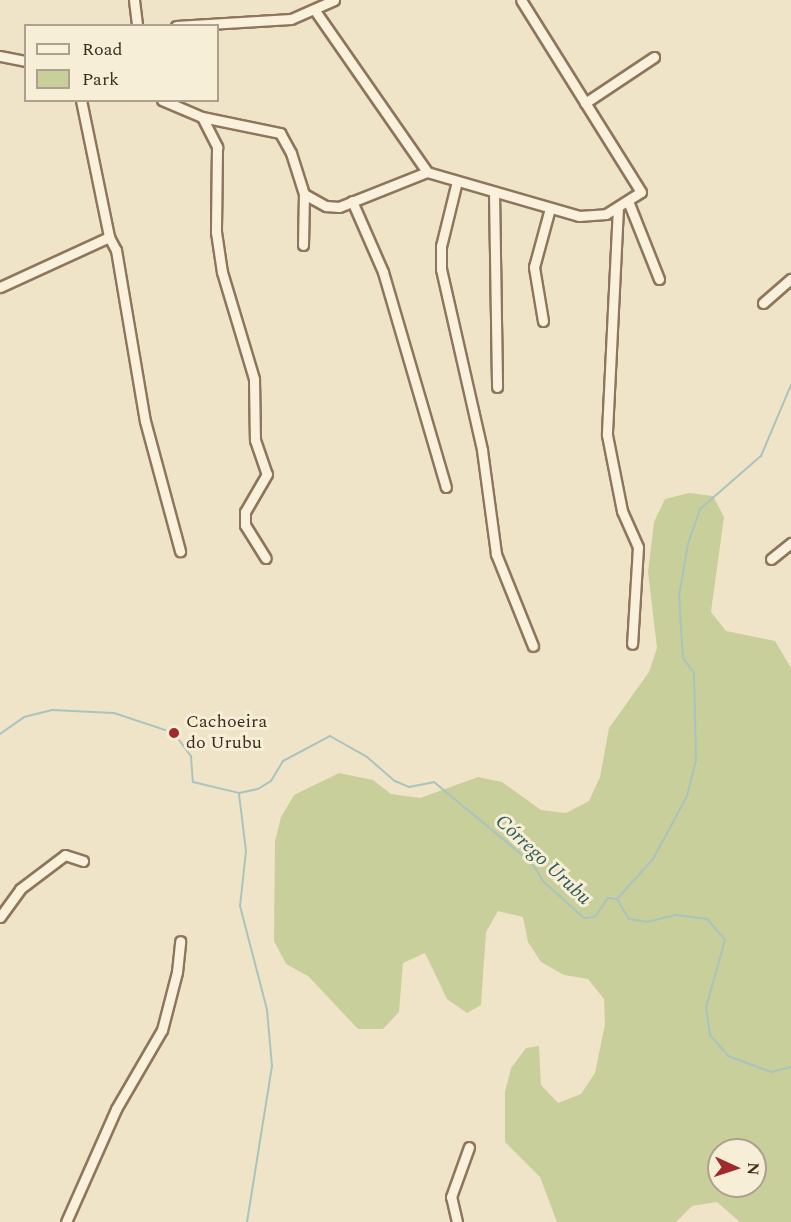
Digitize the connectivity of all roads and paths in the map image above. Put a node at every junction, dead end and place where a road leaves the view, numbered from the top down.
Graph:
1 (134, 0) edge
2 (334, 0) edge
3 (523, 1) edge
4 (316, 12) junction
5 (137, 24) edge
6 (209, 24) edge
7 (0, 56) edge
8 (654, 57) dead end
9 (24, 61) edge
10 (81, 102) edge
11 (167, 102) edge
12 (585, 103) junction
13 (202, 117) junction
14 (427, 172) junction
15 (457, 181) junction
16 (494, 192) junction
17 (304, 194) junction
18 (352, 201) junction
19 (628, 201) junction
20 (618, 207) junction
21 (550, 208) junction
22 (109, 237) junction
23 (303, 245) dead end
24 (659, 279) dead end
25 (791, 279) edge
26 (0, 287) edge
27 (763, 303) dead end
28 (543, 321) dead end
29 (497, 387) dead end
30 (446, 487) dead end
31 (791, 543) edge
32 (180, 551) dead end
33 (266, 558) dead end
34 (771, 559) dead end
35 (632, 644) dead end
36 (534, 646) dead end
37 (83, 861) dead end
38 (0, 917) edge
39 (180, 941) dead end
40 (468, 1147) dead end
41 (66, 1222) edge
42 (457, 1222) edge

1 - 5 street
2 - 4 street
3 - 12 street
4 - 6 street
4 - 14 street
7 - 9 street
8 - 12 street
10 - 22 street
11 - 13 street
12 - 19 street
13 - 17 street
13 - 33 street
14 - 15 street
14 - 18 street
15 - 16 street
15 - 36 street
16 - 21 street
16 - 29 street
17 - 18 street
17 - 23 street
18 - 30 street
19 - 20 street
19 - 24 street
20 - 21 street
20 - 35 street
21 - 28 street
22 - 26 street
22 - 32 street
25 - 27 street
31 - 34 street
37 - 38 street
39 - 41 street
40 - 42 street

